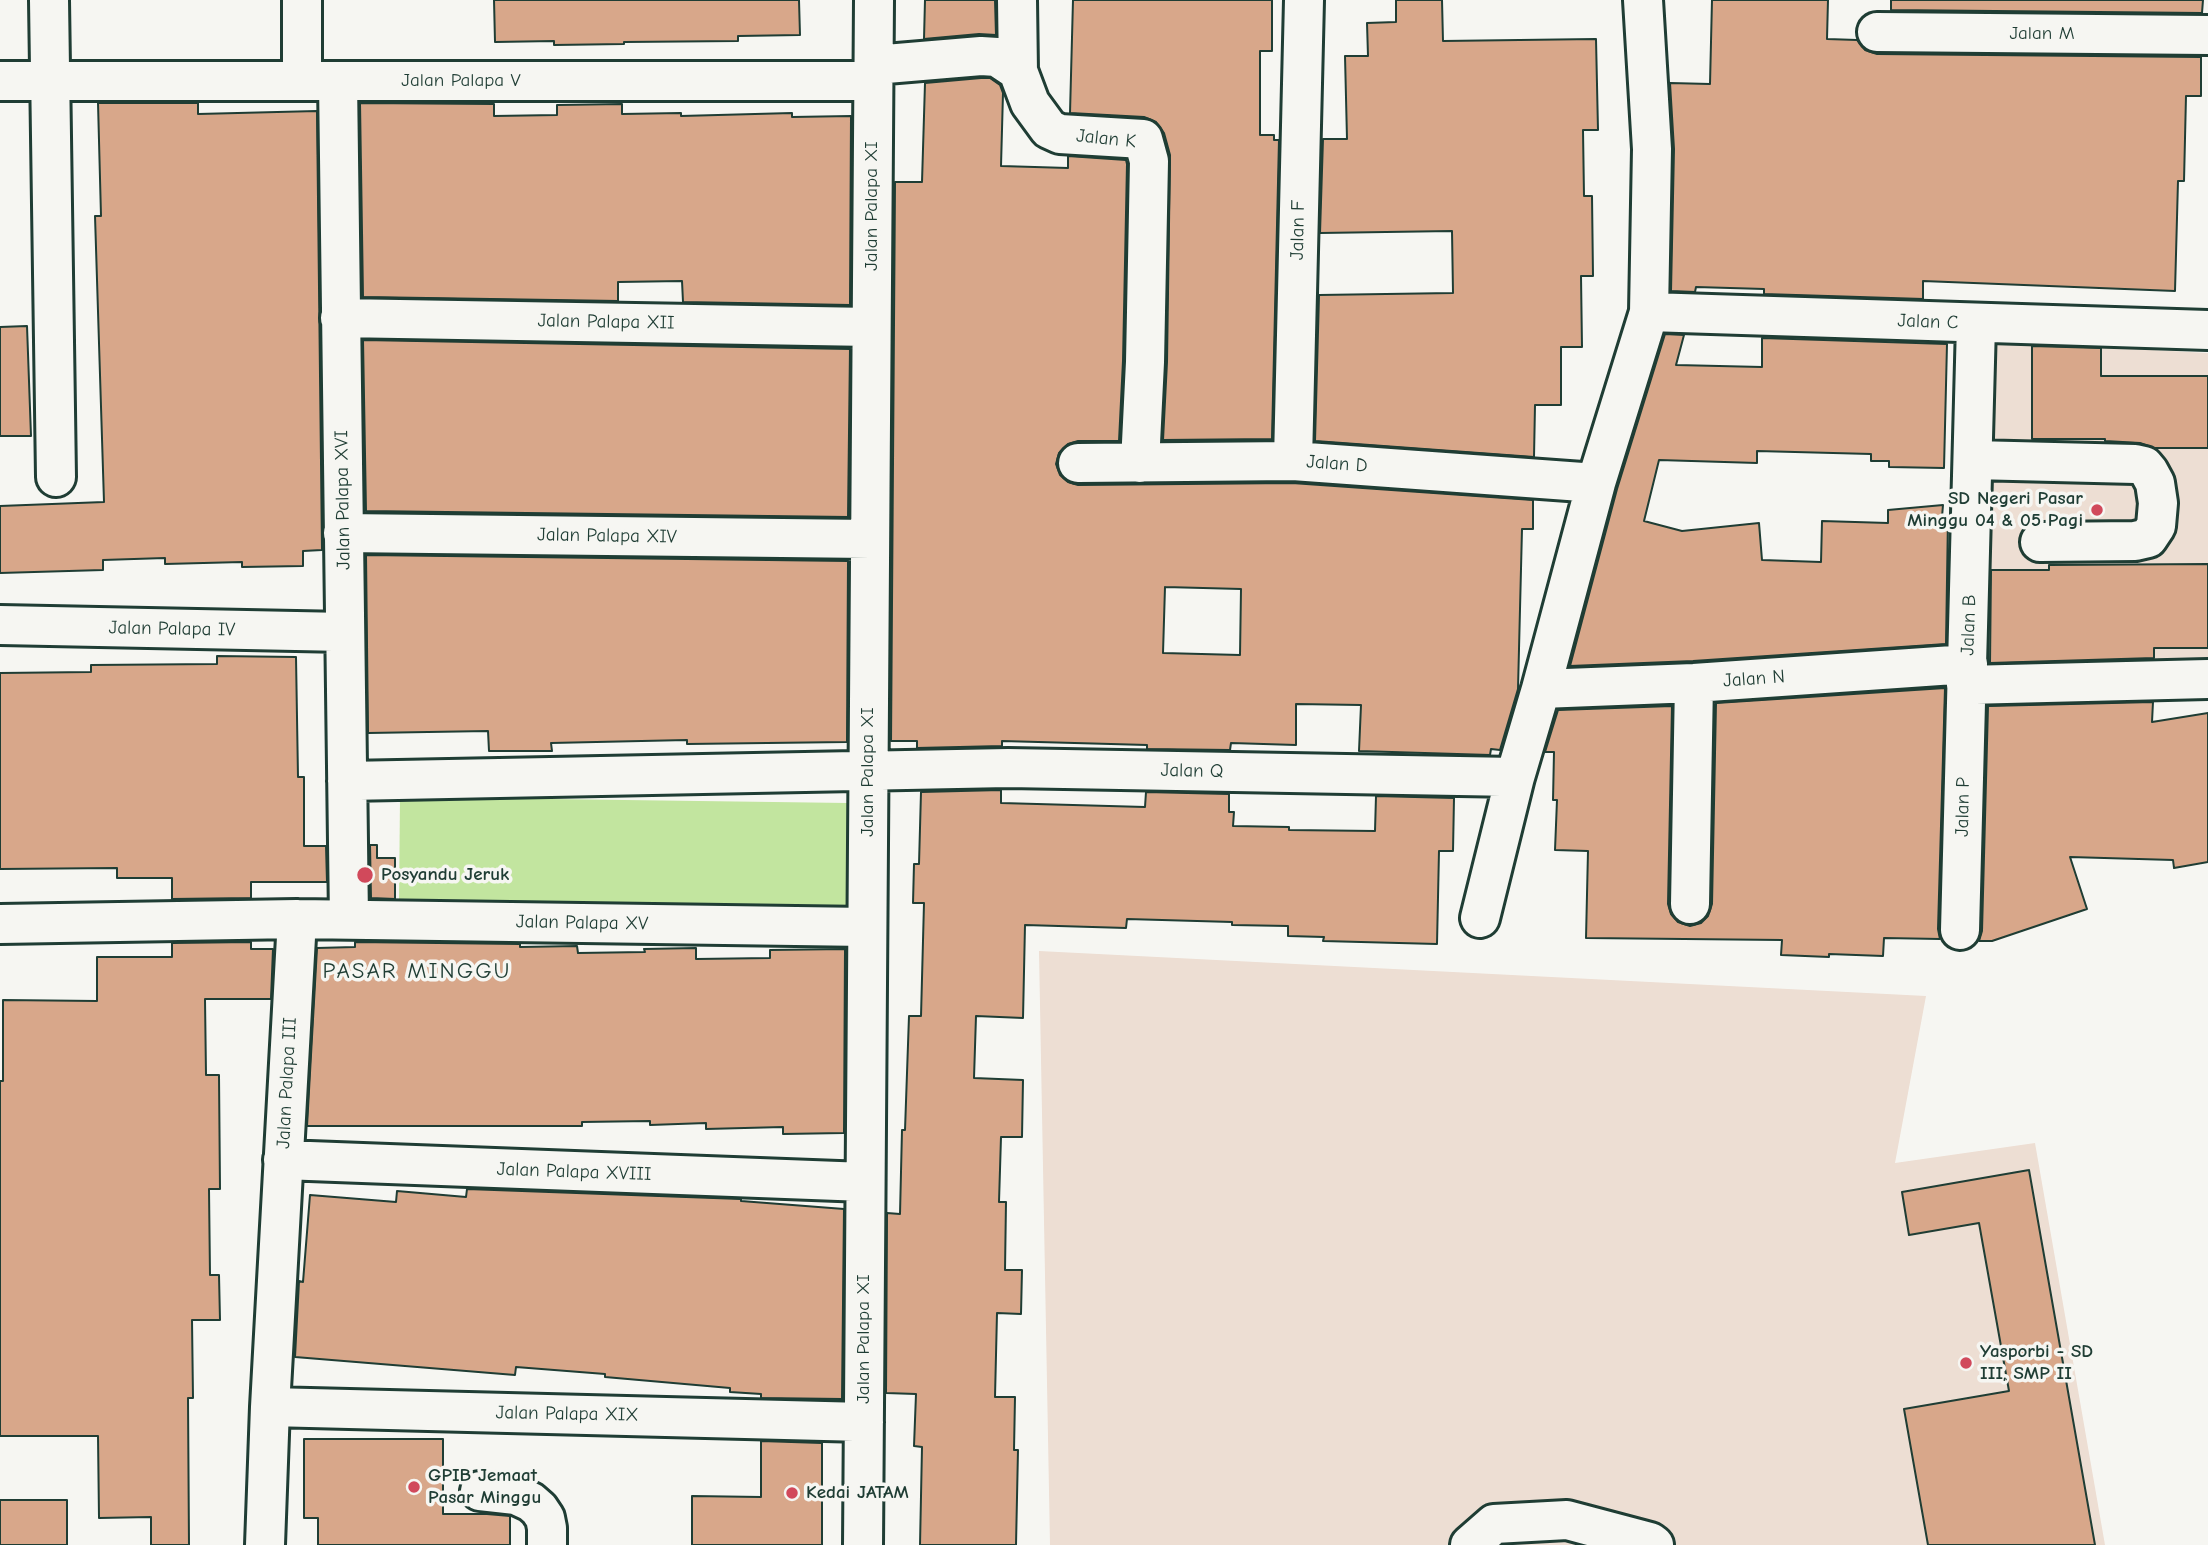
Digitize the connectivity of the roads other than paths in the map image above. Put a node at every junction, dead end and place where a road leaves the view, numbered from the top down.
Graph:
1 (49, 0) edge
2 (302, 0) edge
3 (874, 0) edge
4 (1017, 0) edge
5 (1304, 0) edge
6 (1643, 0) edge
7 (1877, 32) dead end
8 (2208, 35) edge
9 (1018, 71) junction
10 (873, 73) junction
11 (0, 81) edge
12 (49, 81) junction
13 (320, 81) junction
14 (1648, 312) junction
15 (340, 318) junction
16 (1976, 324) junction
17 (872, 327) junction
18 (2208, 330) edge
19 (1973, 460) junction
20 (1293, 461) junction
21 (1078, 463) dead end
22 (1140, 463) junction
23 (56, 477) dead end
24 (1597, 483) junction
25 (344, 533) junction
26 (870, 539) junction
27 (2040, 542) dead end
28 (0, 625) edge
29 (345, 632) junction
30 (1967, 674) junction
31 (2208, 680) edge
32 (1694, 683) junction
33 (1541, 689) junction
34 (868, 770) junction
35 (1515, 777) junction
36 (347, 781) junction
37 (1690, 904) dead end
38 (1480, 918) dead end
39 (297, 919) junction
40 (349, 919) junction
41 (0, 924) edge
42 (867, 927) junction
43 (1960, 930) dead end
44 (283, 1160) junction
45 (865, 1182) junction
46 (270, 1407) junction
47 (864, 1422) junction
48 (480, 1491) dead end
49 (265, 1545) edge
50 (547, 1545) edge
51 (863, 1545) edge
52 (1470, 1545) edge
53 (1654, 1545) edge

1 - 12 street
2 - 13 street, Jalan Palapa XVI
3 - 10 street, Jalan Palapa XI
4 - 9 street
5 - 20 street, Jalan F
6 - 14 street
7 - 8 street, Jalan M
9 - 10 street
9 - 22 street, Jalan K
10 - 13 street, Jalan Palapa V
10 - 17 street, Jalan Palapa XI
11 - 12 street, Jalan Palapa V
12 - 13 street, Jalan Palapa V
12 - 23 street
13 - 15 street, Jalan Palapa XVI
14 - 16 street, Jalan C
14 - 24 street
15 - 17 street, Jalan Palapa XII
15 - 25 street, Jalan Palapa XVI
16 - 18 street, Jalan C
16 - 19 street, Jalan B
17 - 26 street, Jalan Palapa XI
19 - 27 street
19 - 30 street, Jalan B
20 - 22 street, Jalan D
20 - 24 street, Jalan D
21 - 22 street, Jalan D
24 - 33 street
25 - 26 street, Jalan Palapa XIV
25 - 29 street, Jalan Palapa XVI
26 - 34 street, Jalan Palapa XI
28 - 29 street, Jalan Palapa IV
29 - 36 street, Jalan Palapa XVI
30 - 31 street, Jalan B
30 - 32 street, Jalan N
30 - 43 street, Jalan P
32 - 33 street, Jalan N
32 - 37 street
33 - 35 street
34 - 35 street, Jalan Q
34 - 36 street
34 - 42 street, Jalan Palapa XI
35 - 38 street
36 - 40 street, Jalan Palapa XVI
39 - 40 street, Jalan Palapa XV
39 - 41 street
39 - 44 street, Jalan Palapa III
40 - 42 street, Jalan Palapa XV
42 - 45 street, Jalan Palapa XI
44 - 45 street, Jalan Palapa XVIII
44 - 46 street, Jalan Palapa III
45 - 47 street, Jalan Palapa XI
46 - 47 street, Jalan Palapa XIX
46 - 49 street, Jalan Palapa III
47 - 51 street, Jalan Palapa XI
48 - 50 street
52 - 53 street

